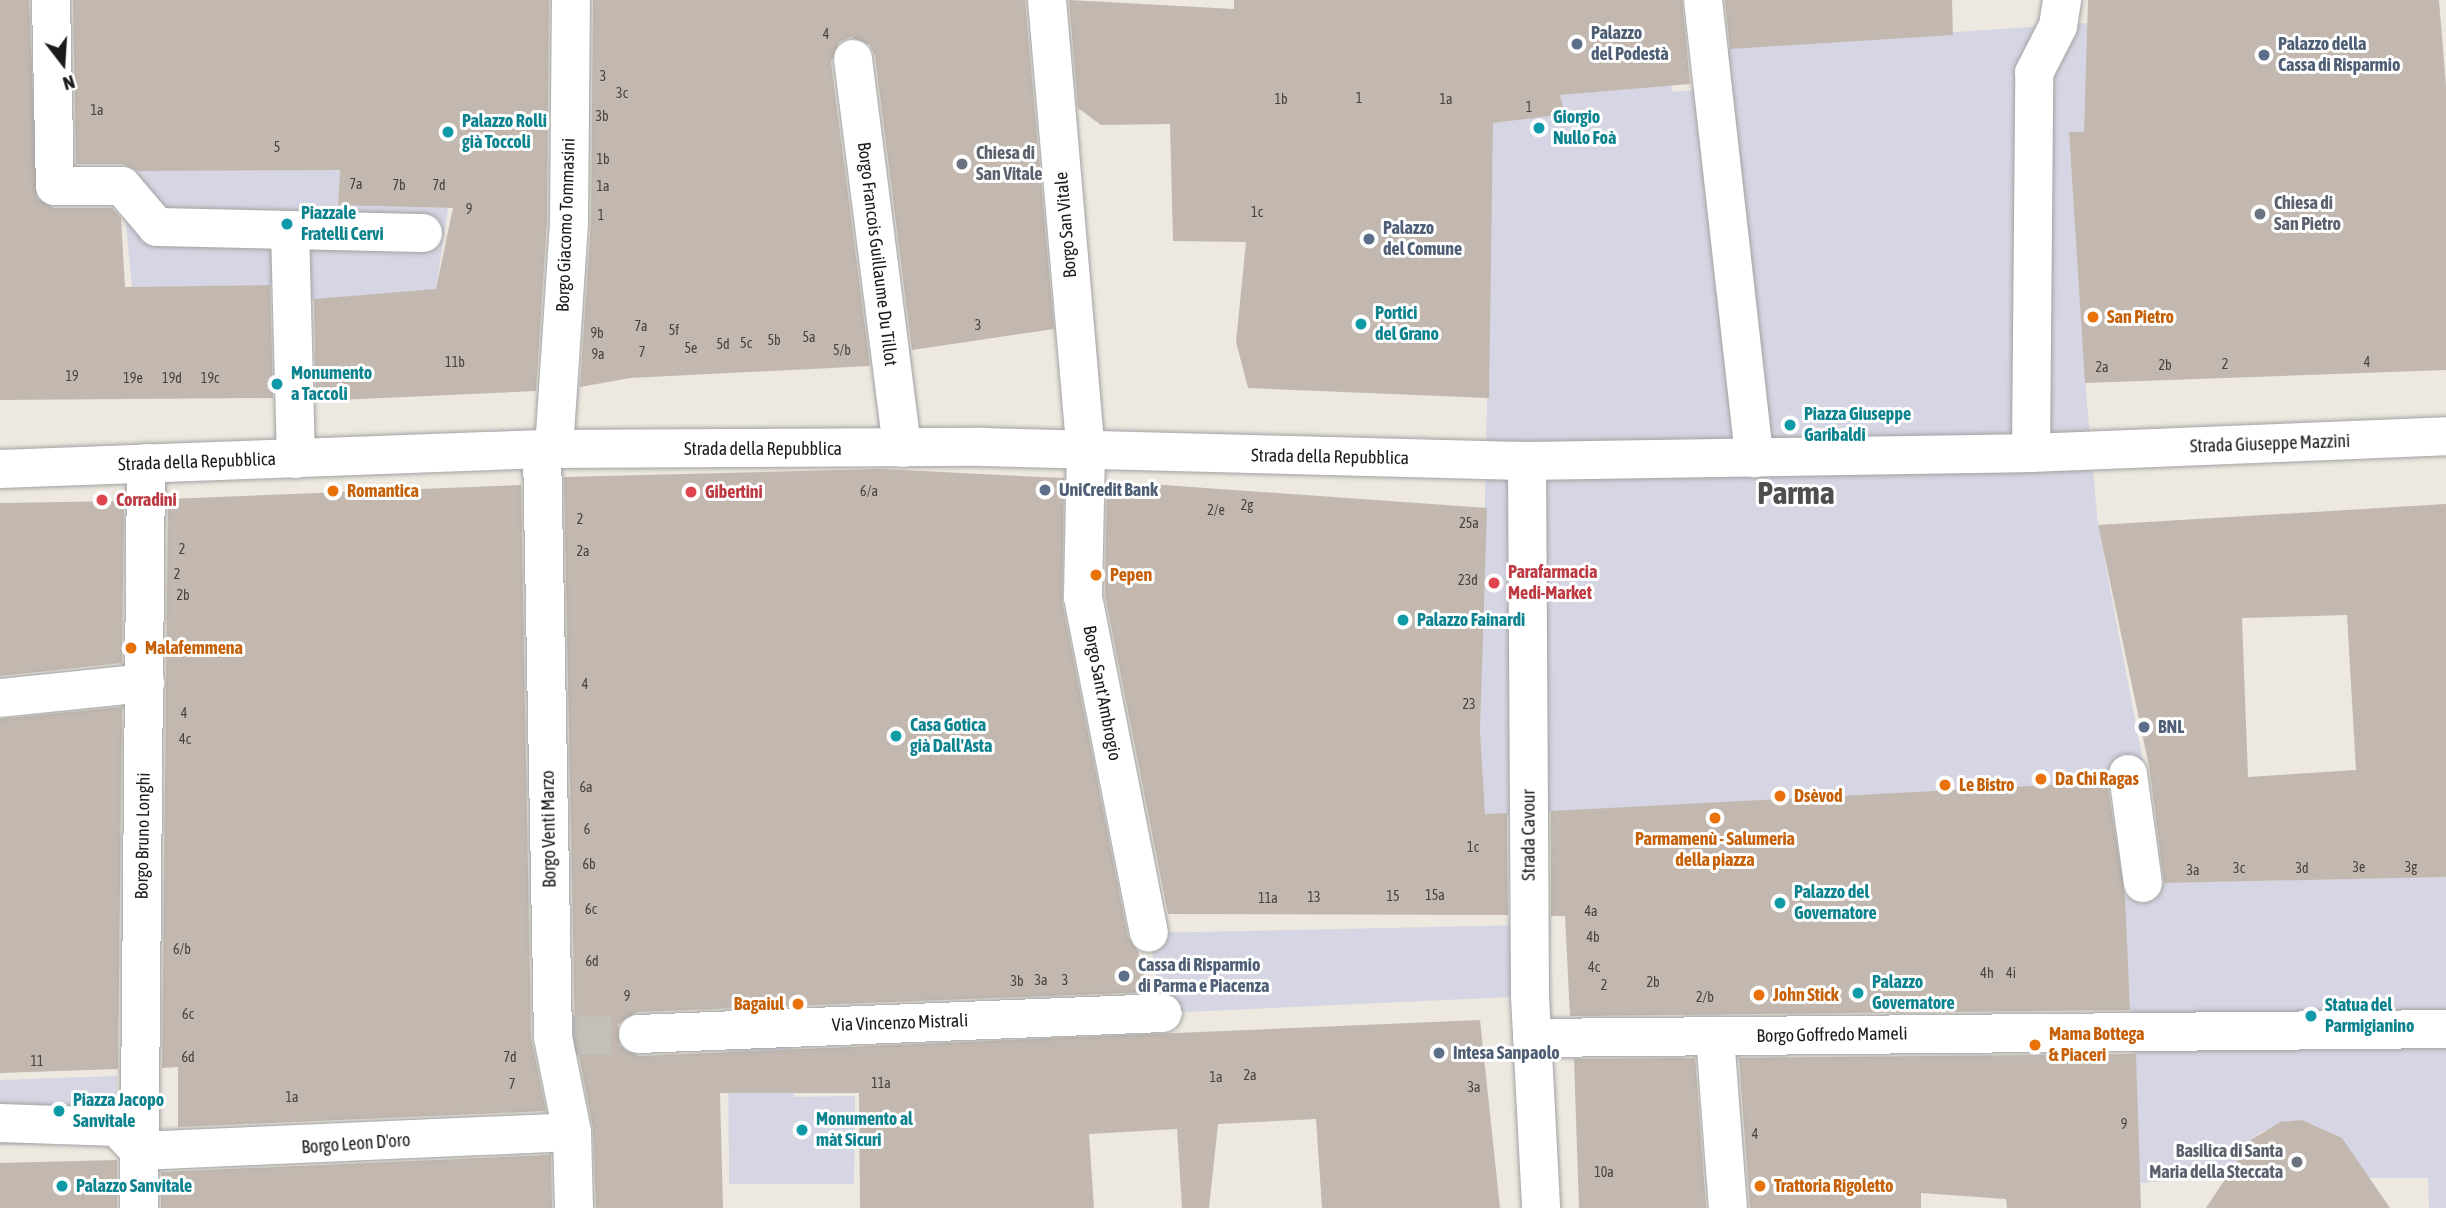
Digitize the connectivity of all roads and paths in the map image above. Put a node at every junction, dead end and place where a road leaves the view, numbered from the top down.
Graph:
1 (51, 0) edge
2 (571, 0) edge
3 (1047, 0) edge
4 (1703, 0) edge
5 (2060, 13) edge
6 (853, 59) dead end
7 (290, 230) junction
8 (422, 233) dead end
9 (2446, 436) edge
10 (902, 448) junction
11 (548, 449) junction
12 (1086, 451) junction
13 (2031, 453) junction
14 (1754, 458) junction
15 (296, 459) junction
16 (1527, 461) junction
17 (146, 463) junction
18 (0, 469) edge
19 (145, 684) junction
20 (0, 698) edge
21 (2127, 774) dead end
22 (2143, 883) dead end
23 (1149, 933) dead end
24 (1163, 1013) dead end
25 (2446, 1029) edge
26 (638, 1034) tunnel mouth
27 (1715, 1037) junction
28 (1532, 1038) junction
29 (0, 1123) edge
30 (572, 1132) junction
31 (128, 1139) junction
32 (139, 1208) edge
33 (574, 1208) edge
34 (1541, 1208) edge
35 (1728, 1208) edge

1 - 7 street
2 - 11 street, Borgo Giacomo Tommasini
3 - 12 street, Borgo San Vitale
4 - 14 street
5 - 13 street
6 - 10 street, Borgo Francois Guillaume Du Tillot
7 - 8 street
7 - 15 street
9 - 13 street, Strada Giuseppe Mazzini
10 - 11 street, Strada della Repubblica
10 - 12 street, Strada della Repubblica
11 - 15 street, Strada della Repubblica
11 - 30 street, Borgo Venti Marzo
12 - 16 street, Strada della Repubblica
12 - 23 street, Borgo Sant'Ambrogio
13 - 14 street
14 - 16 street
15 - 17 street, Strada della Repubblica
16 - 28 street, Strada Cavour
17 - 18 street, Strada della Repubblica
17 - 19 street, Borgo Bruno Longhi
19 - 20 street
19 - 31 street, Borgo Bruno Longhi
21 - 22 street
24 - 26 street, Via Vincenzo Mistrali
25 - 27 street, Borgo Goffredo Mameli
27 - 28 street, Borgo Goffredo Mameli
27 - 35 street
28 - 34 street, Strada Cavour
29 - 31 street, Borgo Leon D'oro
30 - 31 street, Borgo Leon D'oro
30 - 33 street, Borgo Venti Marzo
31 - 32 street, Borgo Bruno Longhi

